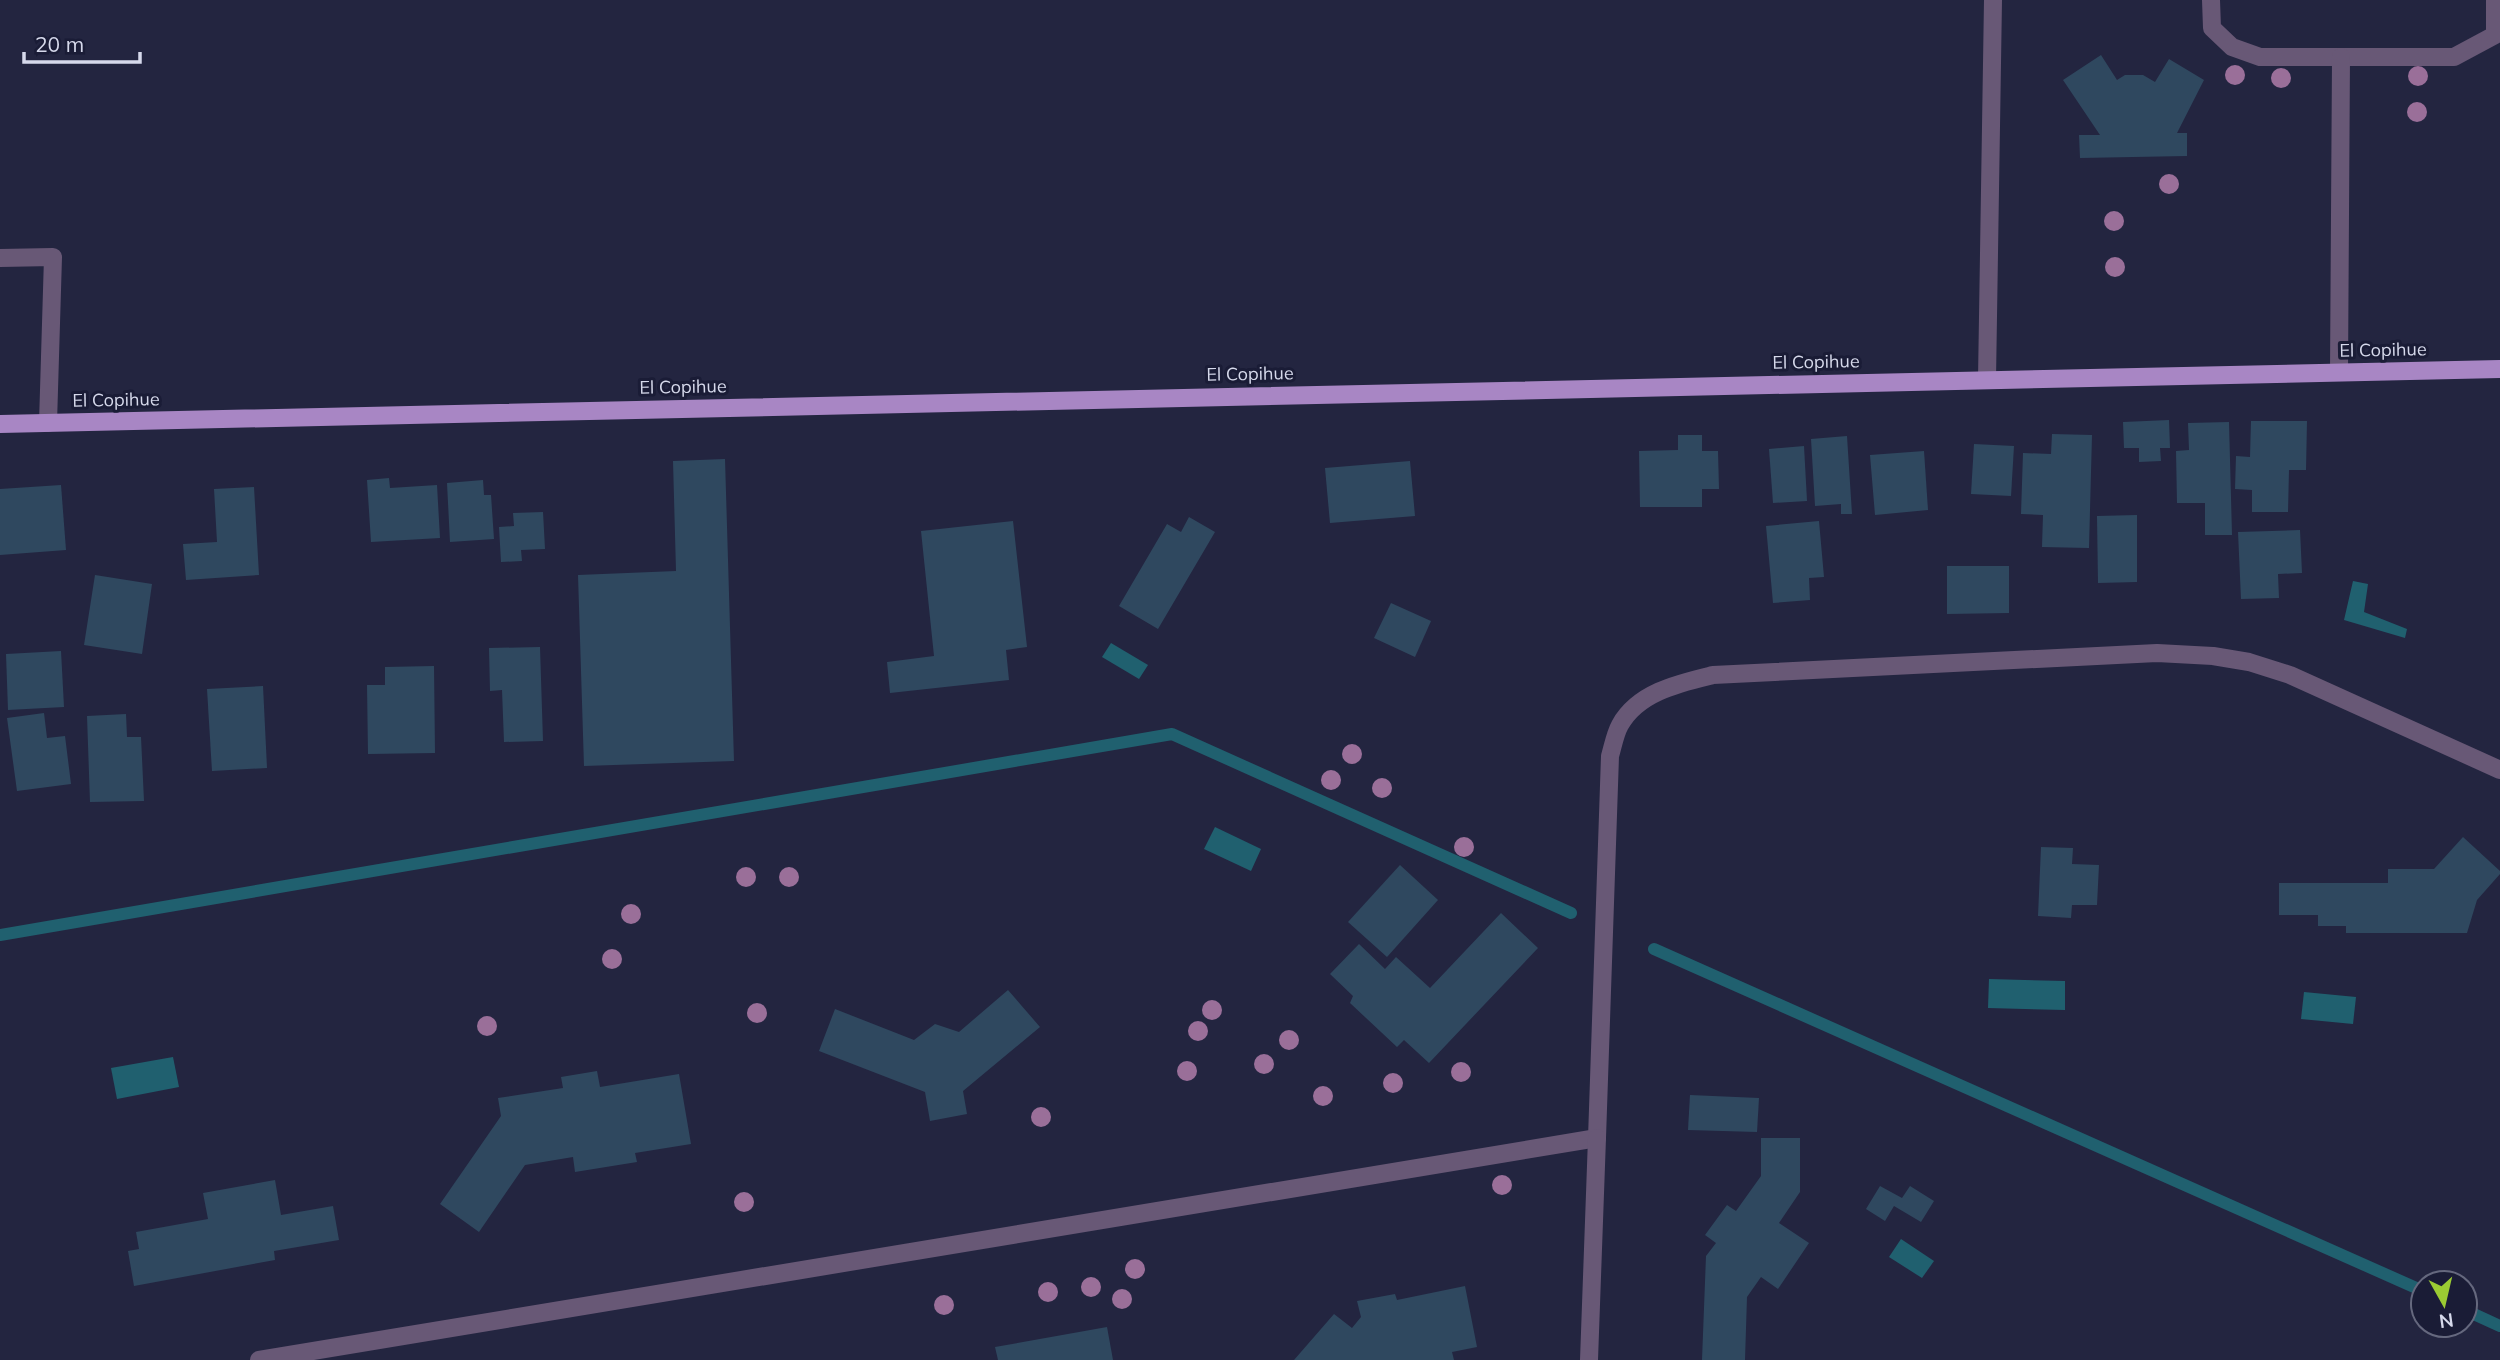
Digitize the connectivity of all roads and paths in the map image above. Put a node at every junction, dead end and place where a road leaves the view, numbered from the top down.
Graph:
1 (1993, 0) edge
2 (2211, 0) edge
3 (2494, 0) edge
4 (2341, 57) junction
5 (0, 258) edge
6 (2500, 369) edge
7 (2339, 372) junction
8 (1987, 380) junction
9 (48, 423) junction
10 (0, 424) edge
11 (2500, 770) edge
12 (1597, 1138) junction
13 (259, 1360) edge
14 (1588, 1360) edge

1 - 8 street
2 - 4 street
3 - 4 street
4 - 7 street
5 - 9 street
6 - 7 main road, El Copihue
7 - 8 main road, El Copihue
8 - 9 main road, El Copihue
9 - 10 main road, El Copihue
11 - 12 street
12 - 13 street
12 - 14 street

